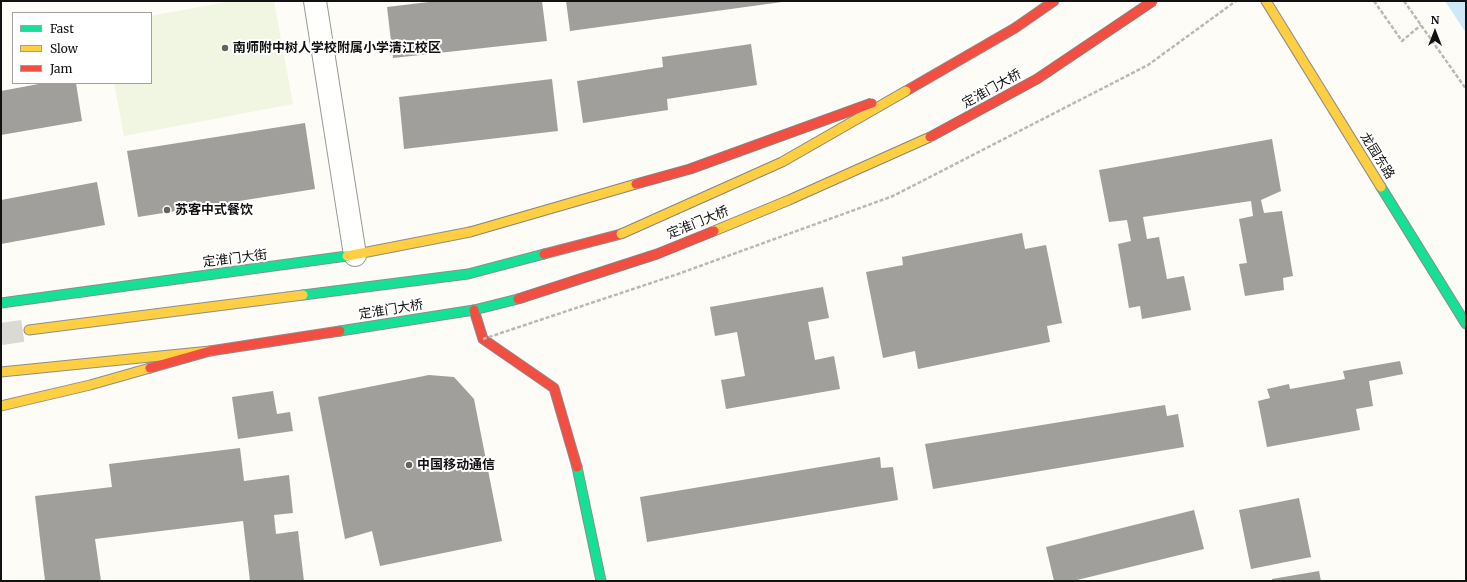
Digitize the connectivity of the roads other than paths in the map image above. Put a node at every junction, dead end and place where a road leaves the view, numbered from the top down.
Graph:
1 (315, 1) edge
2 (1054, 1) edge
3 (1153, 1) edge
4 (1266, 1) edge
5 (906, 92) junction
6 (355, 255) junction
7 (1, 303) edge
8 (474, 310) junction
9 (1466, 324) edge
10 (29, 330) tunnel mouth
11 (210, 352) junction
12 (1, 372) edge
13 (1, 406) edge
14 (601, 581) edge

1 - 6 street
2 - 5 main road
3 - 8 main road, 定淮门大桥, bridge
4 - 9 main road, 龙园东路
5 - 6 main road, 定淮门大街, bridge
5 - 10 main road, bridge
6 - 7 main road, 定淮门大街
8 - 11 main road, 定淮门大桥
8 - 14 main road
11 - 12 main road
11 - 13 main road

